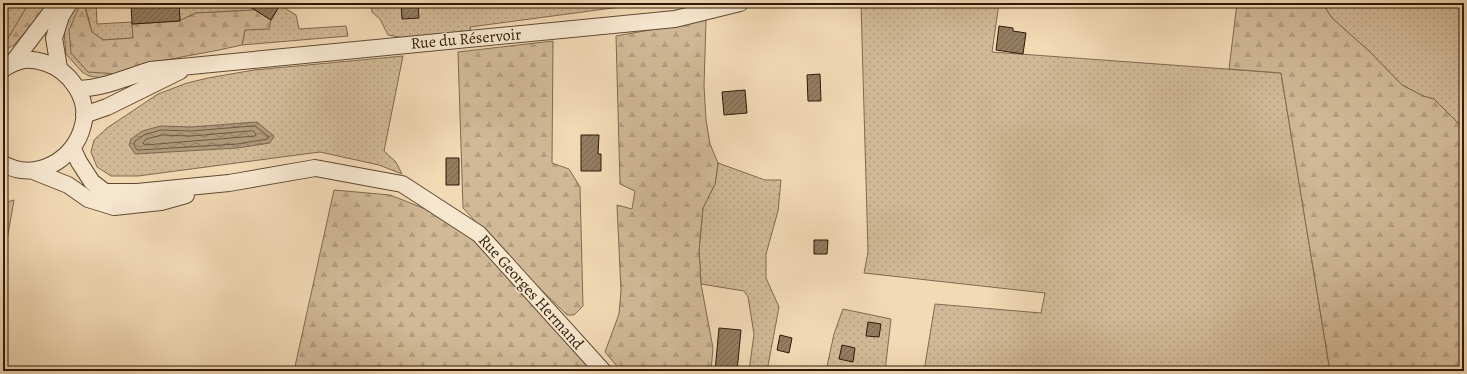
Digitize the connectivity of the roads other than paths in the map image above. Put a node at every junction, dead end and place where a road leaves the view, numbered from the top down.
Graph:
1 (58, 3) edge
2 (69, 3) edge
3 (740, 3) edge
4 (9, 65) edge
5 (190, 65) junction
6 (59, 68) junction
7 (78, 89) junction
8 (84, 115) junction
9 (73, 149) junction
10 (4, 166) edge
11 (33, 171) junction
12 (229, 183) junction
13 (603, 371) edge

1 - 4 street
2 - 6 street
3 - 5 street, Rue du Réservoir
4 - 6 street
5 - 7 street, Rue du Réservoir
5 - 8 street, Rue du Réservoir
6 - 7 street
7 - 8 street
8 - 9 street
9 - 11 street
9 - 12 street, Rue Georges Hermand
10 - 11 street
11 - 12 street, Rue Georges Hermand
12 - 13 street, Rue Georges Hermand

